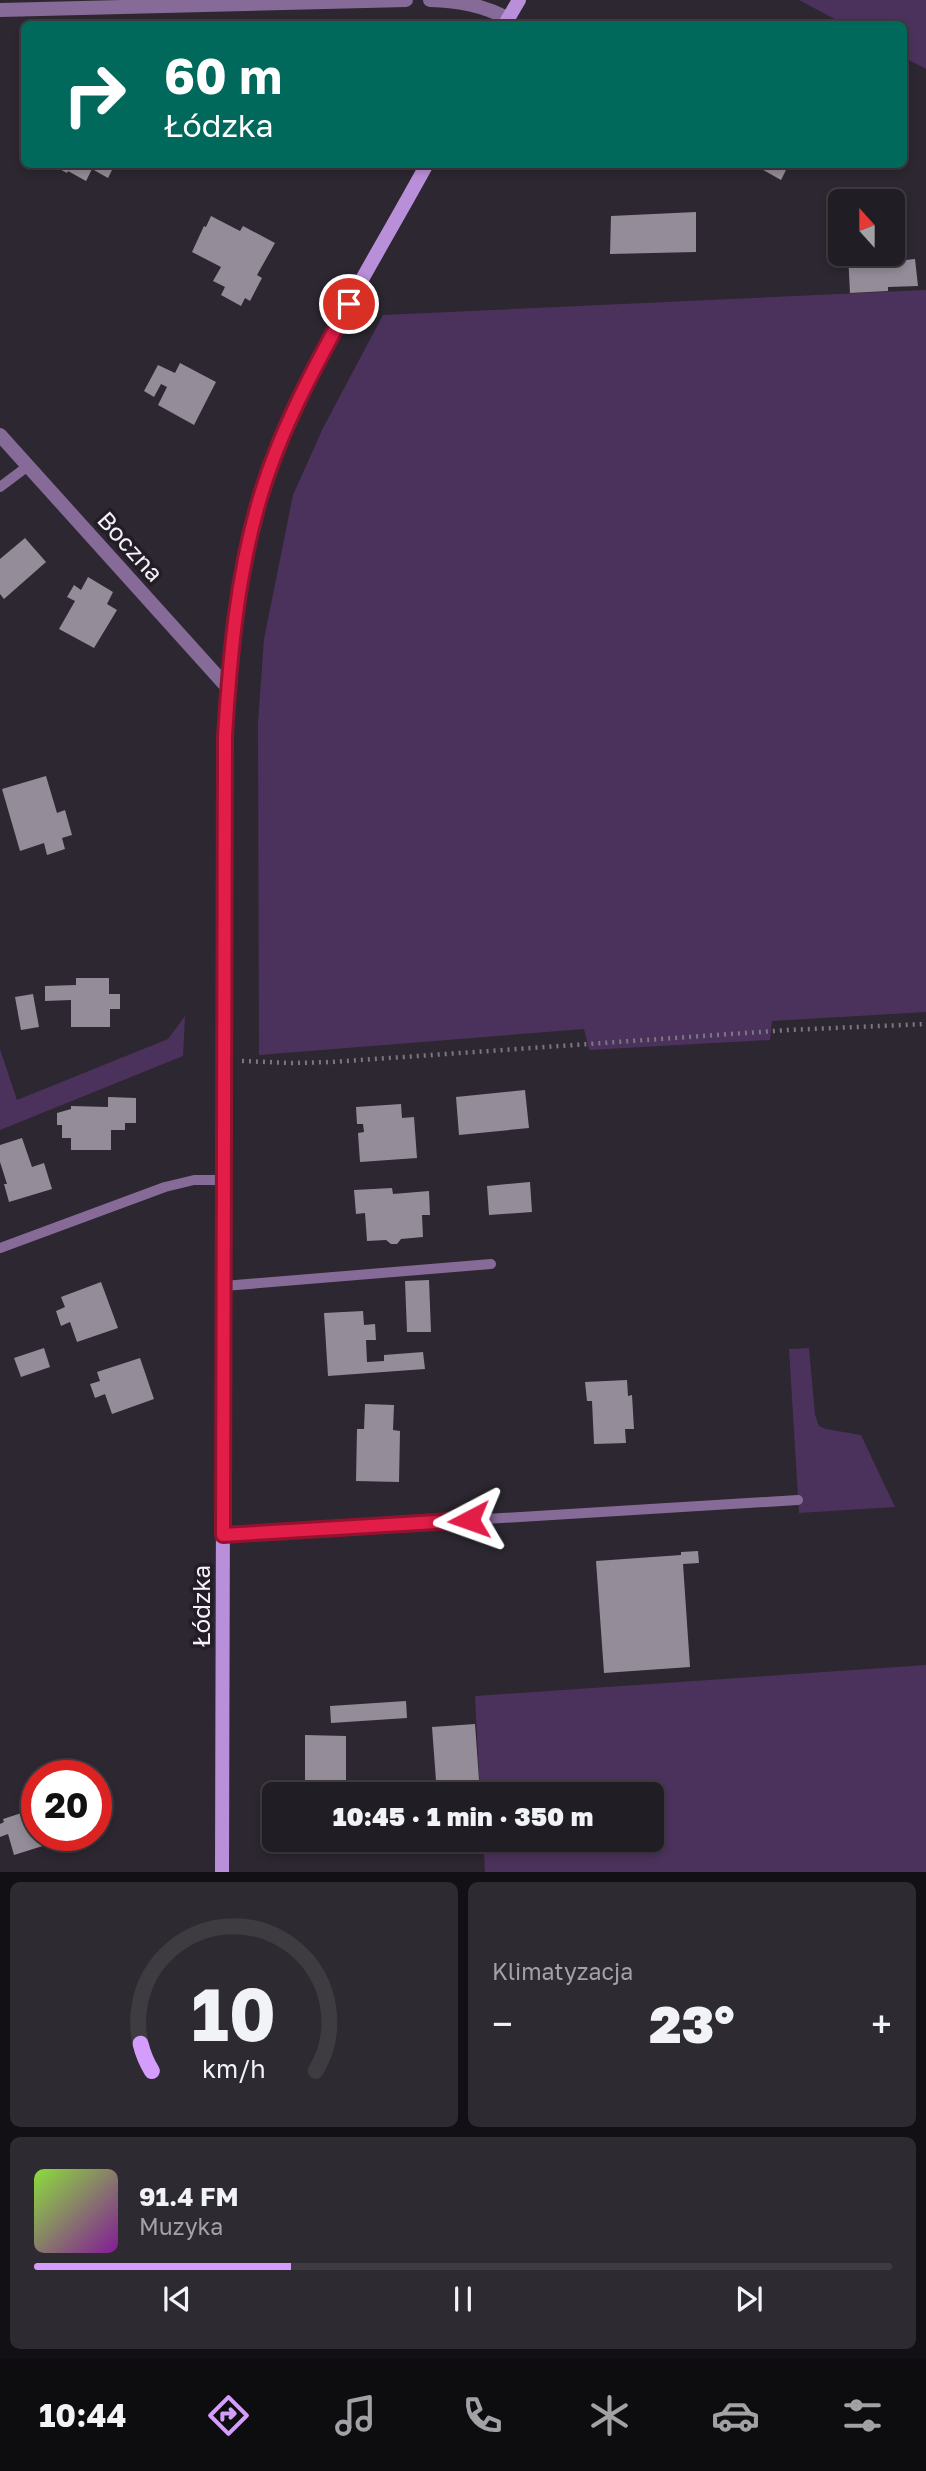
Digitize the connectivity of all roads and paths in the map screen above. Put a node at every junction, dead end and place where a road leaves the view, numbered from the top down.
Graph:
1 (393, 0) edge
2 (405, 0) edge
3 (430, 0) edge
4 (519, 0) edge
5 (0, 10) edge
6 (505, 21) edge
7 (508, 21) edge
8 (425, 168) edge
9 (0, 435) edge
10 (28, 466) junction
11 (0, 487) edge
12 (228, 688) junction
13 (926, 1024) edge
14 (225, 1059) junction
15 (224, 1180) junction
16 (0, 1248) edge
17 (491, 1264) dead end
18 (224, 1286) junction
19 (798, 1500) dead end
20 (223, 1535) junction
21 (222, 1872) edge

1 - 2 street
1 - 5 street
3 - 6 street
4 - 7 main road
8 - 12 main road, Łódzka
9 - 10 street, Boczna
10 - 11 lane
10 - 12 street, Boczna
12 - 14 main road, Łódzka
13 - 14 path
14 - 15 main road, Łódzka
15 - 16 lane
15 - 18 main road, Łódzka
17 - 18 lane
18 - 20 main road, Łódzka
19 - 20 lane
20 - 21 main road, Łódzka

